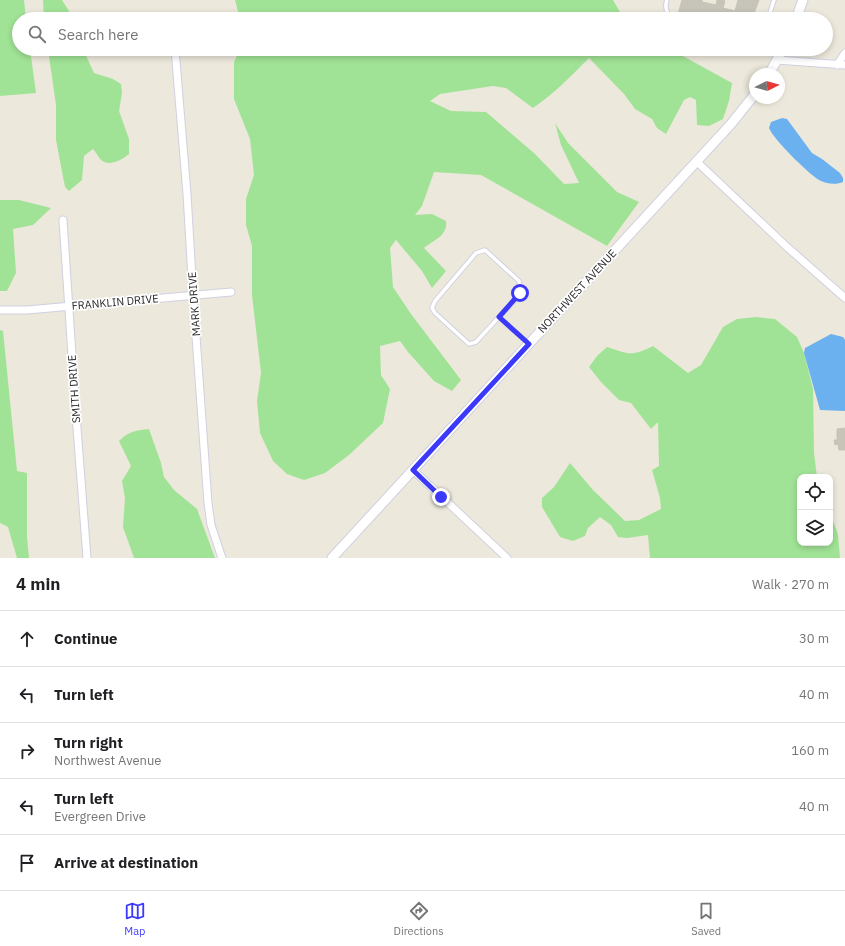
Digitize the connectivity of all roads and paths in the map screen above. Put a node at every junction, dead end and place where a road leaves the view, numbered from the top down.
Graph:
1 (667, 0) edge
2 (774, 0) edge
3 (803, 0) edge
4 (667, 12) edge
5 (770, 12) edge
6 (799, 12) edge
7 (845, 53) edge
8 (176, 56) edge
9 (779, 56) edge
10 (786, 56) edge
11 (837, 65) junction
12 (845, 65) edge
13 (772, 68) edge
14 (749, 102) edge
15 (696, 161) junction
16 (63, 220) dead end
17 (230, 292) dead end
18 (193, 295) junction
19 (845, 298) edge
20 (69, 306) junction
21 (0, 310) edge
22 (499, 317) junction
23 (529, 344) junction
24 (413, 470) junction
25 (87, 558) edge
26 (222, 558) edge
27 (332, 558) edge
28 (506, 558) edge

1 - 4 lane
2 - 5 lane
3 - 6 street
7 - 11 street
8 - 18 street, MARK DRIVE
9 - 13 street
10 - 11 street
11 - 12 street
14 - 15 street, NORTHWEST AVENUE
15 - 19 street
15 - 23 street, NORTHWEST AVENUE
16 - 20 street, SMITH DRIVE
17 - 18 street, FRANKLIN DRIVE
18 - 20 street, FRANKLIN DRIVE
18 - 26 street, MARK DRIVE
20 - 21 street, FRANKLIN DRIVE
20 - 25 street, SMITH DRIVE
22 - 22 lane
22 - 23 lane
23 - 24 street, NORTHWEST AVENUE
24 - 27 street, NORTHWEST AVENUE
24 - 28 street

